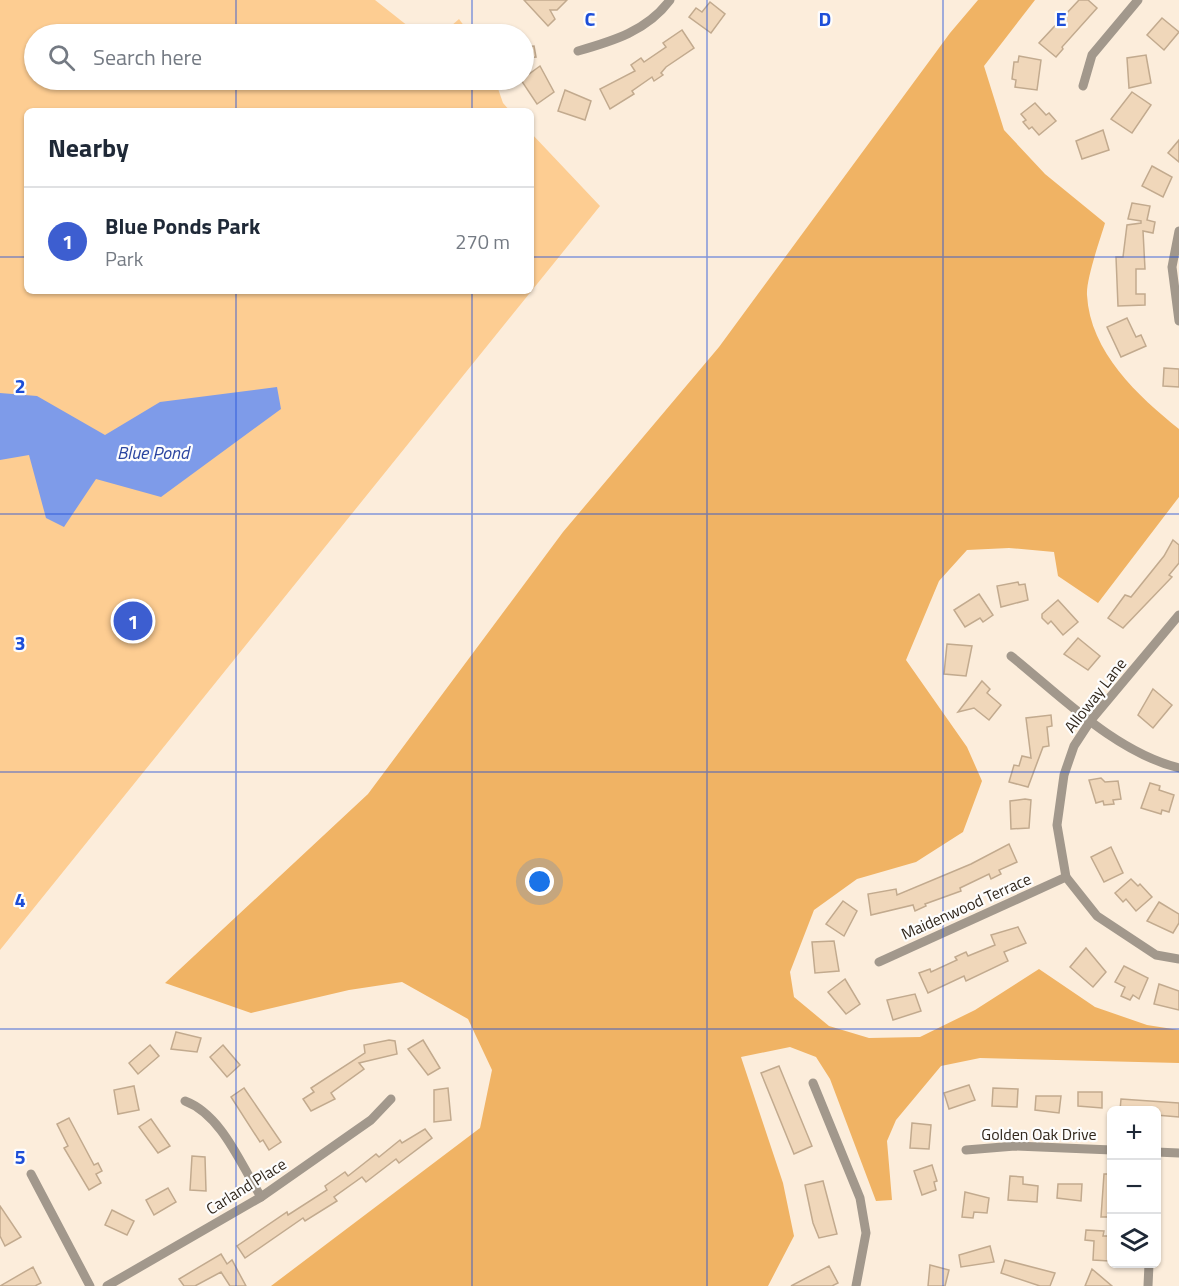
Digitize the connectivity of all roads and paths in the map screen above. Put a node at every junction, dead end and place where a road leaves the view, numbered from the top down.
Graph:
1 (670, 0) edge
2 (1138, 0) edge
3 (578, 51) dead end
4 (1083, 86) dead end
5 (1179, 231) edge
6 (1179, 321) edge
7 (1179, 615) edge
8 (1011, 656) dead end
9 (1091, 720) junction
10 (1179, 768) edge
11 (1066, 877) junction
12 (1179, 959) edge
13 (879, 962) dead end
14 (813, 1083) dead end
15 (391, 1099) dead end
16 (185, 1101) dead end
17 (966, 1150) dead end
18 (1107, 1150) edge
19 (1161, 1152) edge
20 (1179, 1154) edge
21 (32, 1174) dead end
22 (261, 1197) junction
23 (1149, 1268) edge
24 (90, 1286) edge
25 (107, 1286) edge
26 (856, 1286) edge
27 (1148, 1286) edge

1 - 3 street
2 - 4 street
5 - 6 street
7 - 9 street, Alloway Lane
8 - 9 street
9 - 10 street
9 - 11 street, Alloway Lane
11 - 12 street, Alloway Lane
11 - 13 street, Maidenwood Terrace
14 - 26 street
15 - 22 street, Carland Place
16 - 22 street
17 - 18 street, Golden Oak Drive
19 - 20 street
21 - 24 street
22 - 25 street, Carland Place
23 - 27 street

